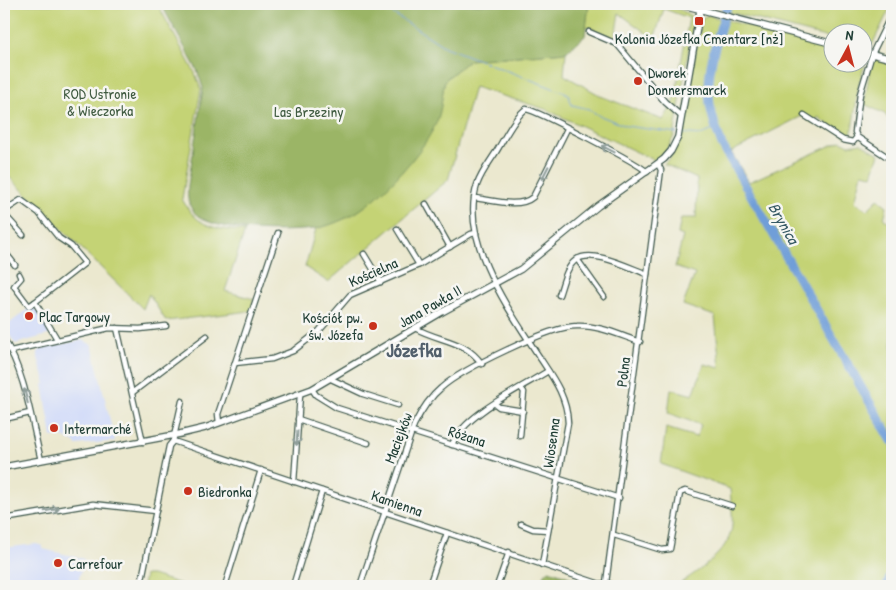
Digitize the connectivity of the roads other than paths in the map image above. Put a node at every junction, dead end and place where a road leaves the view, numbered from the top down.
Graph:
1 (679, 4) edge
2 (700, 10) junction
3 (892, 13) edge
4 (589, 32) dead end
5 (824, 42) edge
6 (874, 50) edge
7 (874, 54) edge
8 (892, 59) edge
9 (867, 72) edge
10 (804, 115) dead end
11 (681, 116) junction
12 (567, 129) junction
13 (857, 137) junction
14 (892, 160) edge
15 (658, 164) junction
16 (647, 172) junction
17 (475, 198) junction
18 (426, 204) dead end
19 (4, 213) edge
20 (397, 229) dead end
21 (278, 233) dead end
22 (476, 233) junction
23 (22, 235) dead end
24 (450, 247) junction
25 (4, 251) edge
26 (364, 254) dead end
27 (577, 259) junction
28 (15, 265) dead end
29 (419, 265) junction
30 (19, 274) dead end
31 (647, 274) junction
32 (381, 282) junction
33 (495, 284) junction
34 (560, 295) dead end
35 (604, 297) dead end
36 (35, 302) junction
37 (166, 326) dead end
38 (117, 328) junction
39 (415, 328) junction
40 (207, 336) dead end
41 (4, 339) edge
42 (57, 339) junction
43 (529, 340) junction
44 (640, 342) junction
45 (11, 351) junction
46 (235, 363) junction
47 (482, 364) junction
48 (548, 371) junction
49 (329, 378) junction
50 (521, 388) junction
51 (312, 389) junction
52 (133, 392) junction
53 (300, 395) junction
54 (182, 401) dead end
55 (495, 404) junction
56 (398, 405) dead end
57 (523, 411) junction
58 (30, 413) junction
59 (4, 419) edge
60 (298, 419) junction
61 (219, 423) junction
62 (411, 432) junction
63 (520, 436) dead end
64 (173, 438) junction
65 (143, 442) junction
66 (368, 443) dead end
67 (452, 444) junction
68 (41, 460) junction
69 (4, 467) edge
70 (261, 470) junction
71 (558, 479) junction
72 (294, 482) junction
73 (322, 491) junction
74 (619, 498) junction
75 (732, 506) dead end
76 (156, 511) junction
77 (385, 512) junction
78 (4, 518) edge
79 (521, 524) dead end
80 (548, 530) junction
81 (447, 533) junction
82 (614, 535) junction
83 (509, 552) junction
84 (542, 564) junction
85 (142, 578) dead end
86 (606, 583) junction
87 (225, 586) edge
88 (293, 586) edge
89 (360, 586) edge
90 (429, 586) edge
91 (497, 586) edge
92 (618, 586) edge

1 - 2 street
2 - 5 street
2 - 11 street, Jana Pawła II
3 - 6 street
4 - 11 street
7 - 8 street
9 - 13 street
10 - 13 street
11 - 15 street, Jana Pawła II
16 -> 12 street
12 -> 17 street
12 - 17 street, Wiosenna
13 - 14 street
15 - 16 street, Jana Pawła II
15 - 31 street, Polna
16 - 33 street, Jana Pawła II
17 - 22 street, Wiosenna
18 - 24 street
19 - 23 street
19 - 36 street
20 - 29 street
21 - 46 street
22 - 24 street, Kościelna
22 - 33 street, Wiosenna
24 - 29 street, Kościelna
25 - 28 street
26 - 32 street
27 - 31 street
27 - 34 street
27 - 35 street
29 - 32 street, Kościelna
30 - 36 street
31 - 44 street, Polna
32 - 46 street, Kościelna
33 - 39 street, Jana Pawła II
33 - 43 street, Wiosenna
36 - 42 street
37 - 38 street
38 - 42 street
38 - 52 street
39 - 47 street
39 - 49 street, Jana Pawła II
40 - 52 street
41 - 45 street
42 - 45 street
43 - 44 street, Maciejków
43 - 47 street, Maciejków
43 - 48 street, Wiosenna
44 - 74 street, Polna
58 -> 45 street
46 - 61 street
47 - 62 street, Maciejków
48 - 50 street
48 - 71 street, Wiosenna
49 - 51 street, Jana Pawła II
49 - 56 street
50 - 55 street
50 - 57 street
51 - 53 street, Jana Pawła II
51 - 62 street, Różana
52 - 65 street
53 - 60 street
53 - 61 street, Jana Pawła II
54 - 64 street
55 - 57 street
55 - 67 street
57 - 63 street
58 - 59 street
58 - 68 street
60 - 66 street
60 -> 72 street
61 - 64 street, Jana Pawła II
62 - 67 street, Różana
62 - 77 street, Maciejków
64 - 65 street, Jana Pawła II
64 - 70 street, Kamienna
64 - 76 street
65 - 68 street, Jana Pawła II
67 - 71 street, Różana
68 - 69 street, Jana Pawła II
70 - 72 street, Kamienna
70 - 87 street
71 - 74 street, Różana
71 - 80 street, Wiosenna
72 - 73 street, Kamienna
73 - 77 street, Kamienna
73 - 88 street
74 - 82 street, Polna
75 - 82 street
78 -> 76 street
76 - 85 street
77 - 81 street, Kamienna
77 - 89 street, Maciejków
79 - 80 street
80 - 84 street, Wiosenna
81 - 83 street, Kamienna
81 - 90 street
82 - 86 street, Polna
83 - 84 street, Kamienna
83 - 91 street
84 - 86 street, Kamienna
86 - 92 street, Kamienna

